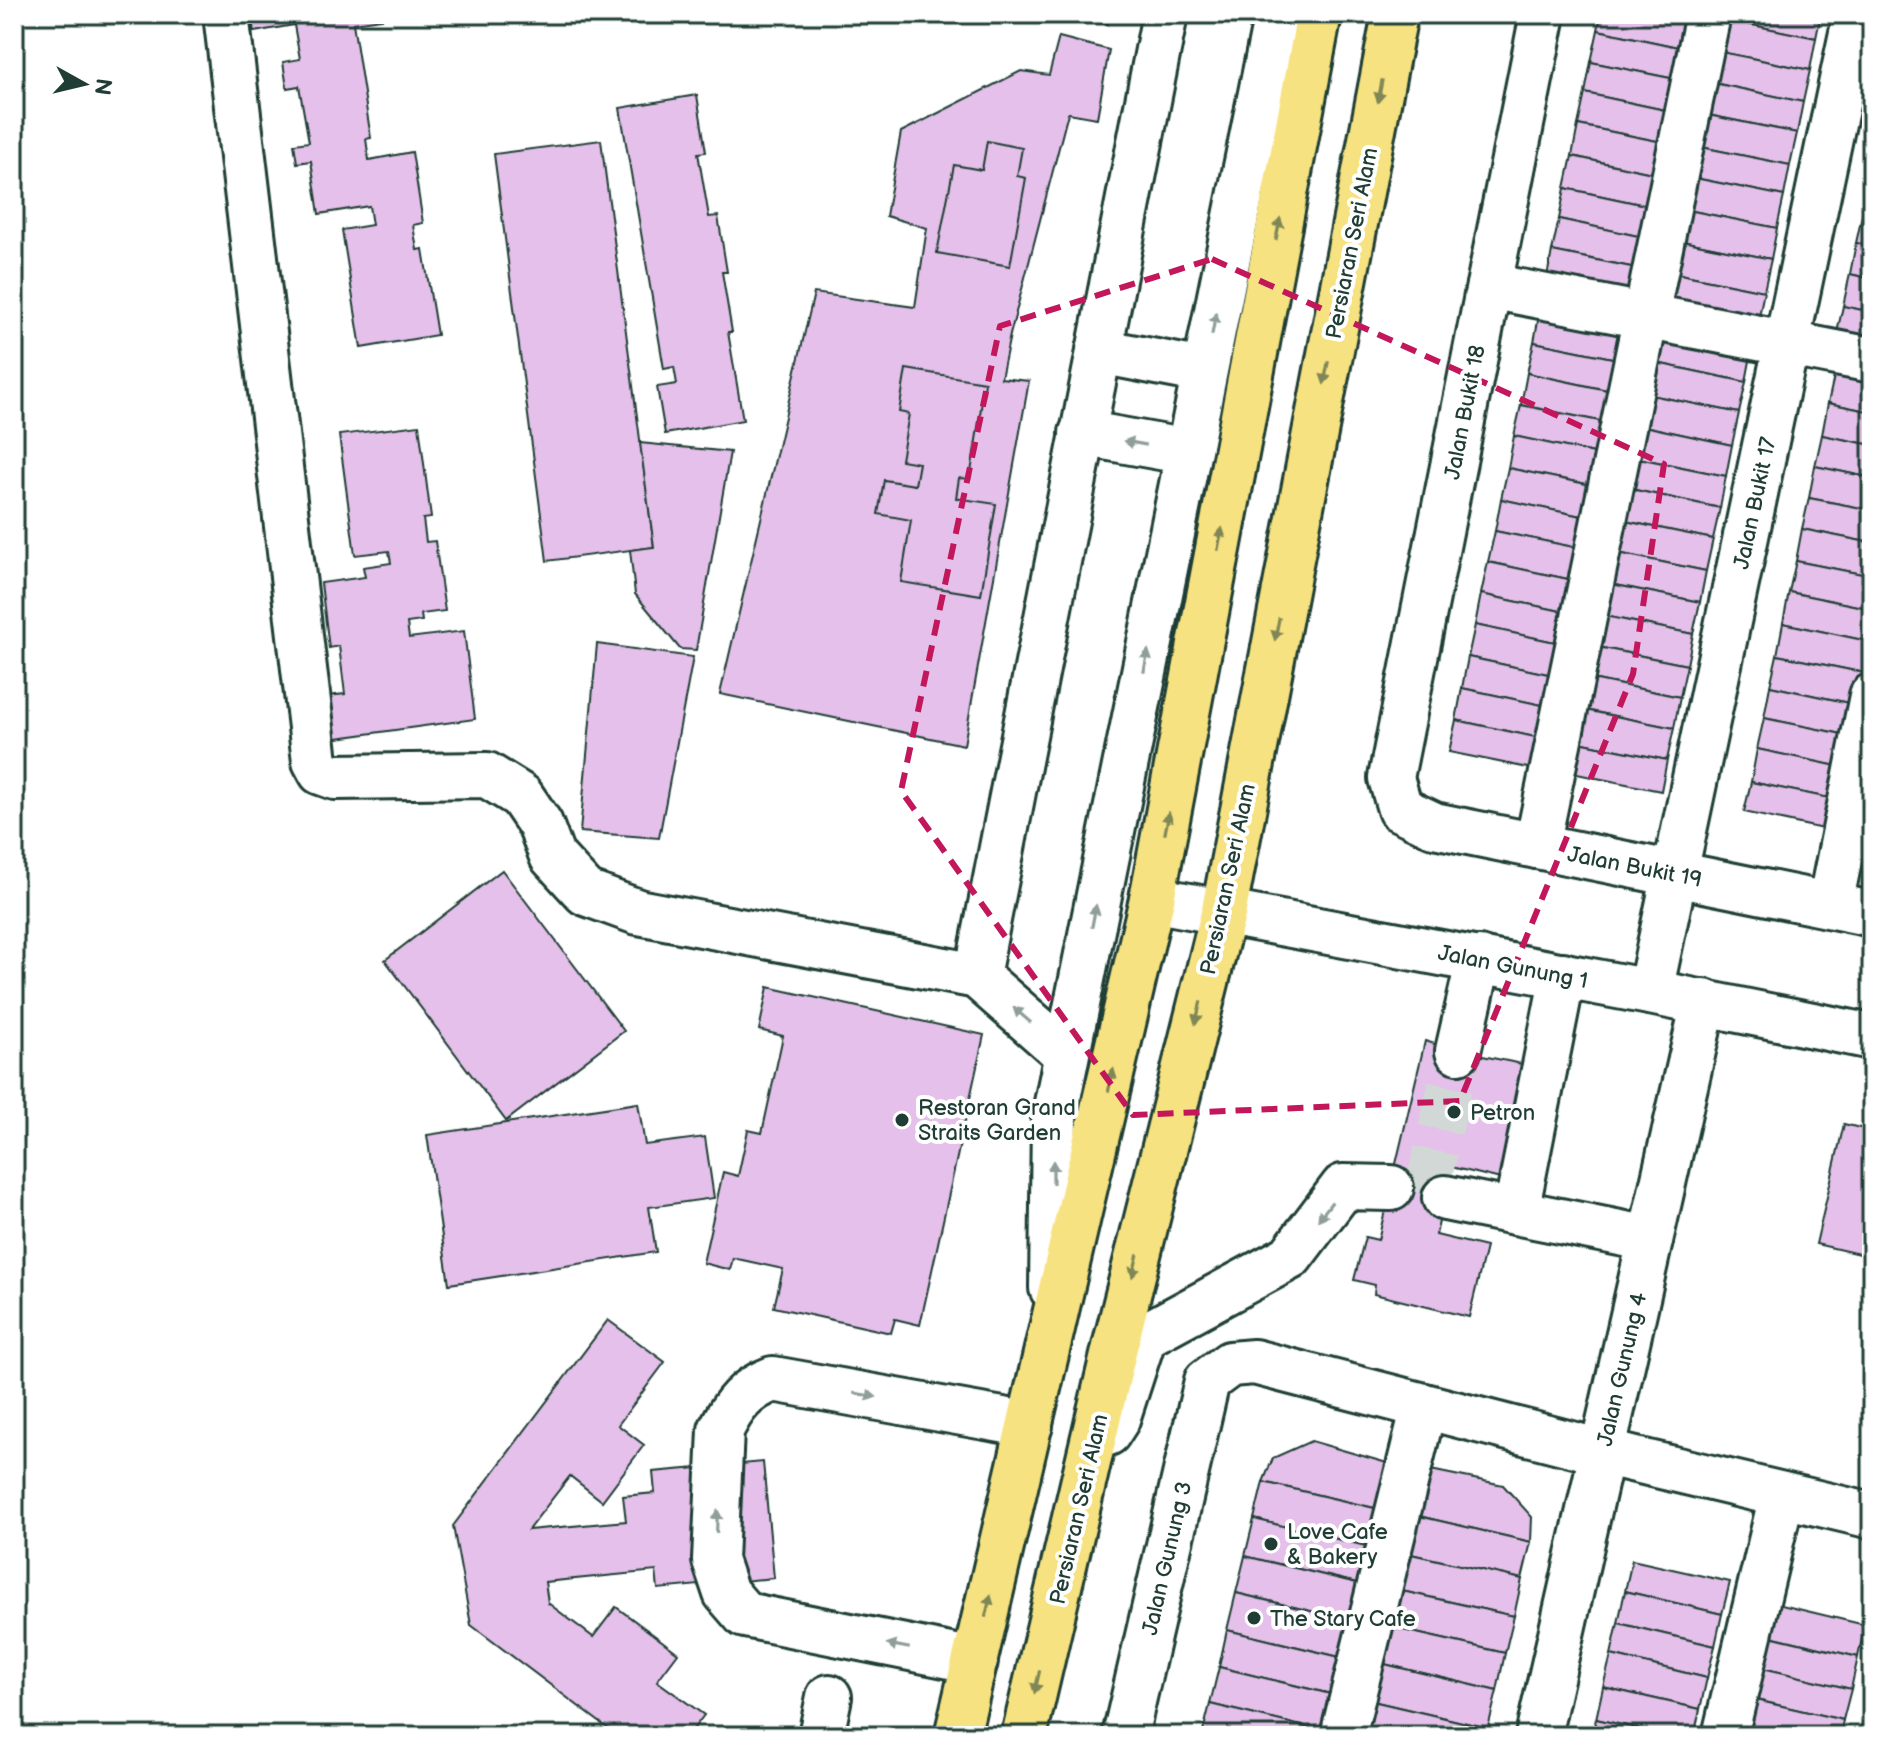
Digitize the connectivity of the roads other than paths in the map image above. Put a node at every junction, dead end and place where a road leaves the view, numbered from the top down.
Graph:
1 (226, 14) edge
2 (1165, 14) edge
3 (1277, 14) edge
4 (1319, 14) edge
5 (1395, 14) edge
6 (1543, 14) edge
7 (1708, 14) edge
8 (1856, 14) edge
9 (1489, 286) junction
10 (1646, 315) junction
11 (1788, 342) junction
12 (1099, 351) junction
13 (1872, 360) edge
14 (1204, 371) junction
15 (1082, 433) junction
16 (1188, 452) junction
17 (1872, 696) edge
18 (1400, 809) joint
19 (1537, 846) junction
20 (1677, 874) junction
21 (1152, 899) junction
22 (1224, 910) junction
23 (1851, 910) edge
24 (1479, 959) junction
25 (1563, 975) junction
26 (977, 976) junction
27 (1650, 992) junction
28 (1704, 1002) junction
29 (1872, 1037) edge
30 (1458, 1051) tunnel mouth
31 (1066, 1054) junction
32 (1391, 1188) dead end
33 (1445, 1198) dead end
34 (1516, 1212) junction
35 (1650, 1239) junction
36 (1052, 1334) junction
37 (1424, 1406) junction
38 (1030, 1425) junction
39 (1602, 1452) junction
40 (1091, 1458) junction
41 (1782, 1495) junction
42 (1872, 1516) edge
43 (975, 1661) junction
44 (957, 1736) edge
45 (1024, 1736) edge
46 (1125, 1736) edge
47 (1343, 1736) edge
48 (1538, 1736) edge
49 (1725, 1736) edge

1 - 26 street
2 - 12 street
14 -> 3 street
21 -> 4 main road
5 -> 22 main road, Persiaran Seri Alam
6 - 9 street, Jalan Bukit 18
7 - 10 street
8 - 11 street, Jalan Bukit 17
9 - 10 street
9 - 18 street, Jalan Bukit 18
10 - 11 street
10 - 19 street
11 - 13 street
11 - 20 street, Jalan Bukit 17
12 - 14 street
12 - 15 street
14 - 16 street
16 -> 15 street
15 - 26 street
31 -> 16 street
17 - 23 street
18 - 19 street, Jalan Bukit 19
19 - 20 street, Jalan Bukit 19
20 - 23 street, Jalan Bukit 19
20 - 27 street, Jalan Bukit 17
21 - 22 street, Jalan Gunung 1
36 -> 21 main road
22 - 24 street, Jalan Gunung 1
22 -> 40 main road, Persiaran Seri Alam
24 - 25 street, Jalan Gunung 1
24 - 30 street
25 - 27 street, Jalan Gunung 1
25 - 34 street
31 -> 26 street
27 - 28 street, Jalan Gunung 1
28 - 29 street, Jalan Gunung 1
28 - 35 street, Jalan Gunung 4
36 -> 31 street
32 -> 40 street
33 - 34 street
34 - 35 street
35 - 39 street, Jalan Gunung 4
36 - 38 main road
37 - 39 street
37 - 46 street, Jalan Gunung 3
37 - 47 street
43 -> 38 main road
43 -> 38 street
39 - 41 street
39 - 48 street, Jalan Gunung 4
40 -> 45 main road, Persiaran Seri Alam
41 - 42 street
41 - 49 street
43 - 44 main road

